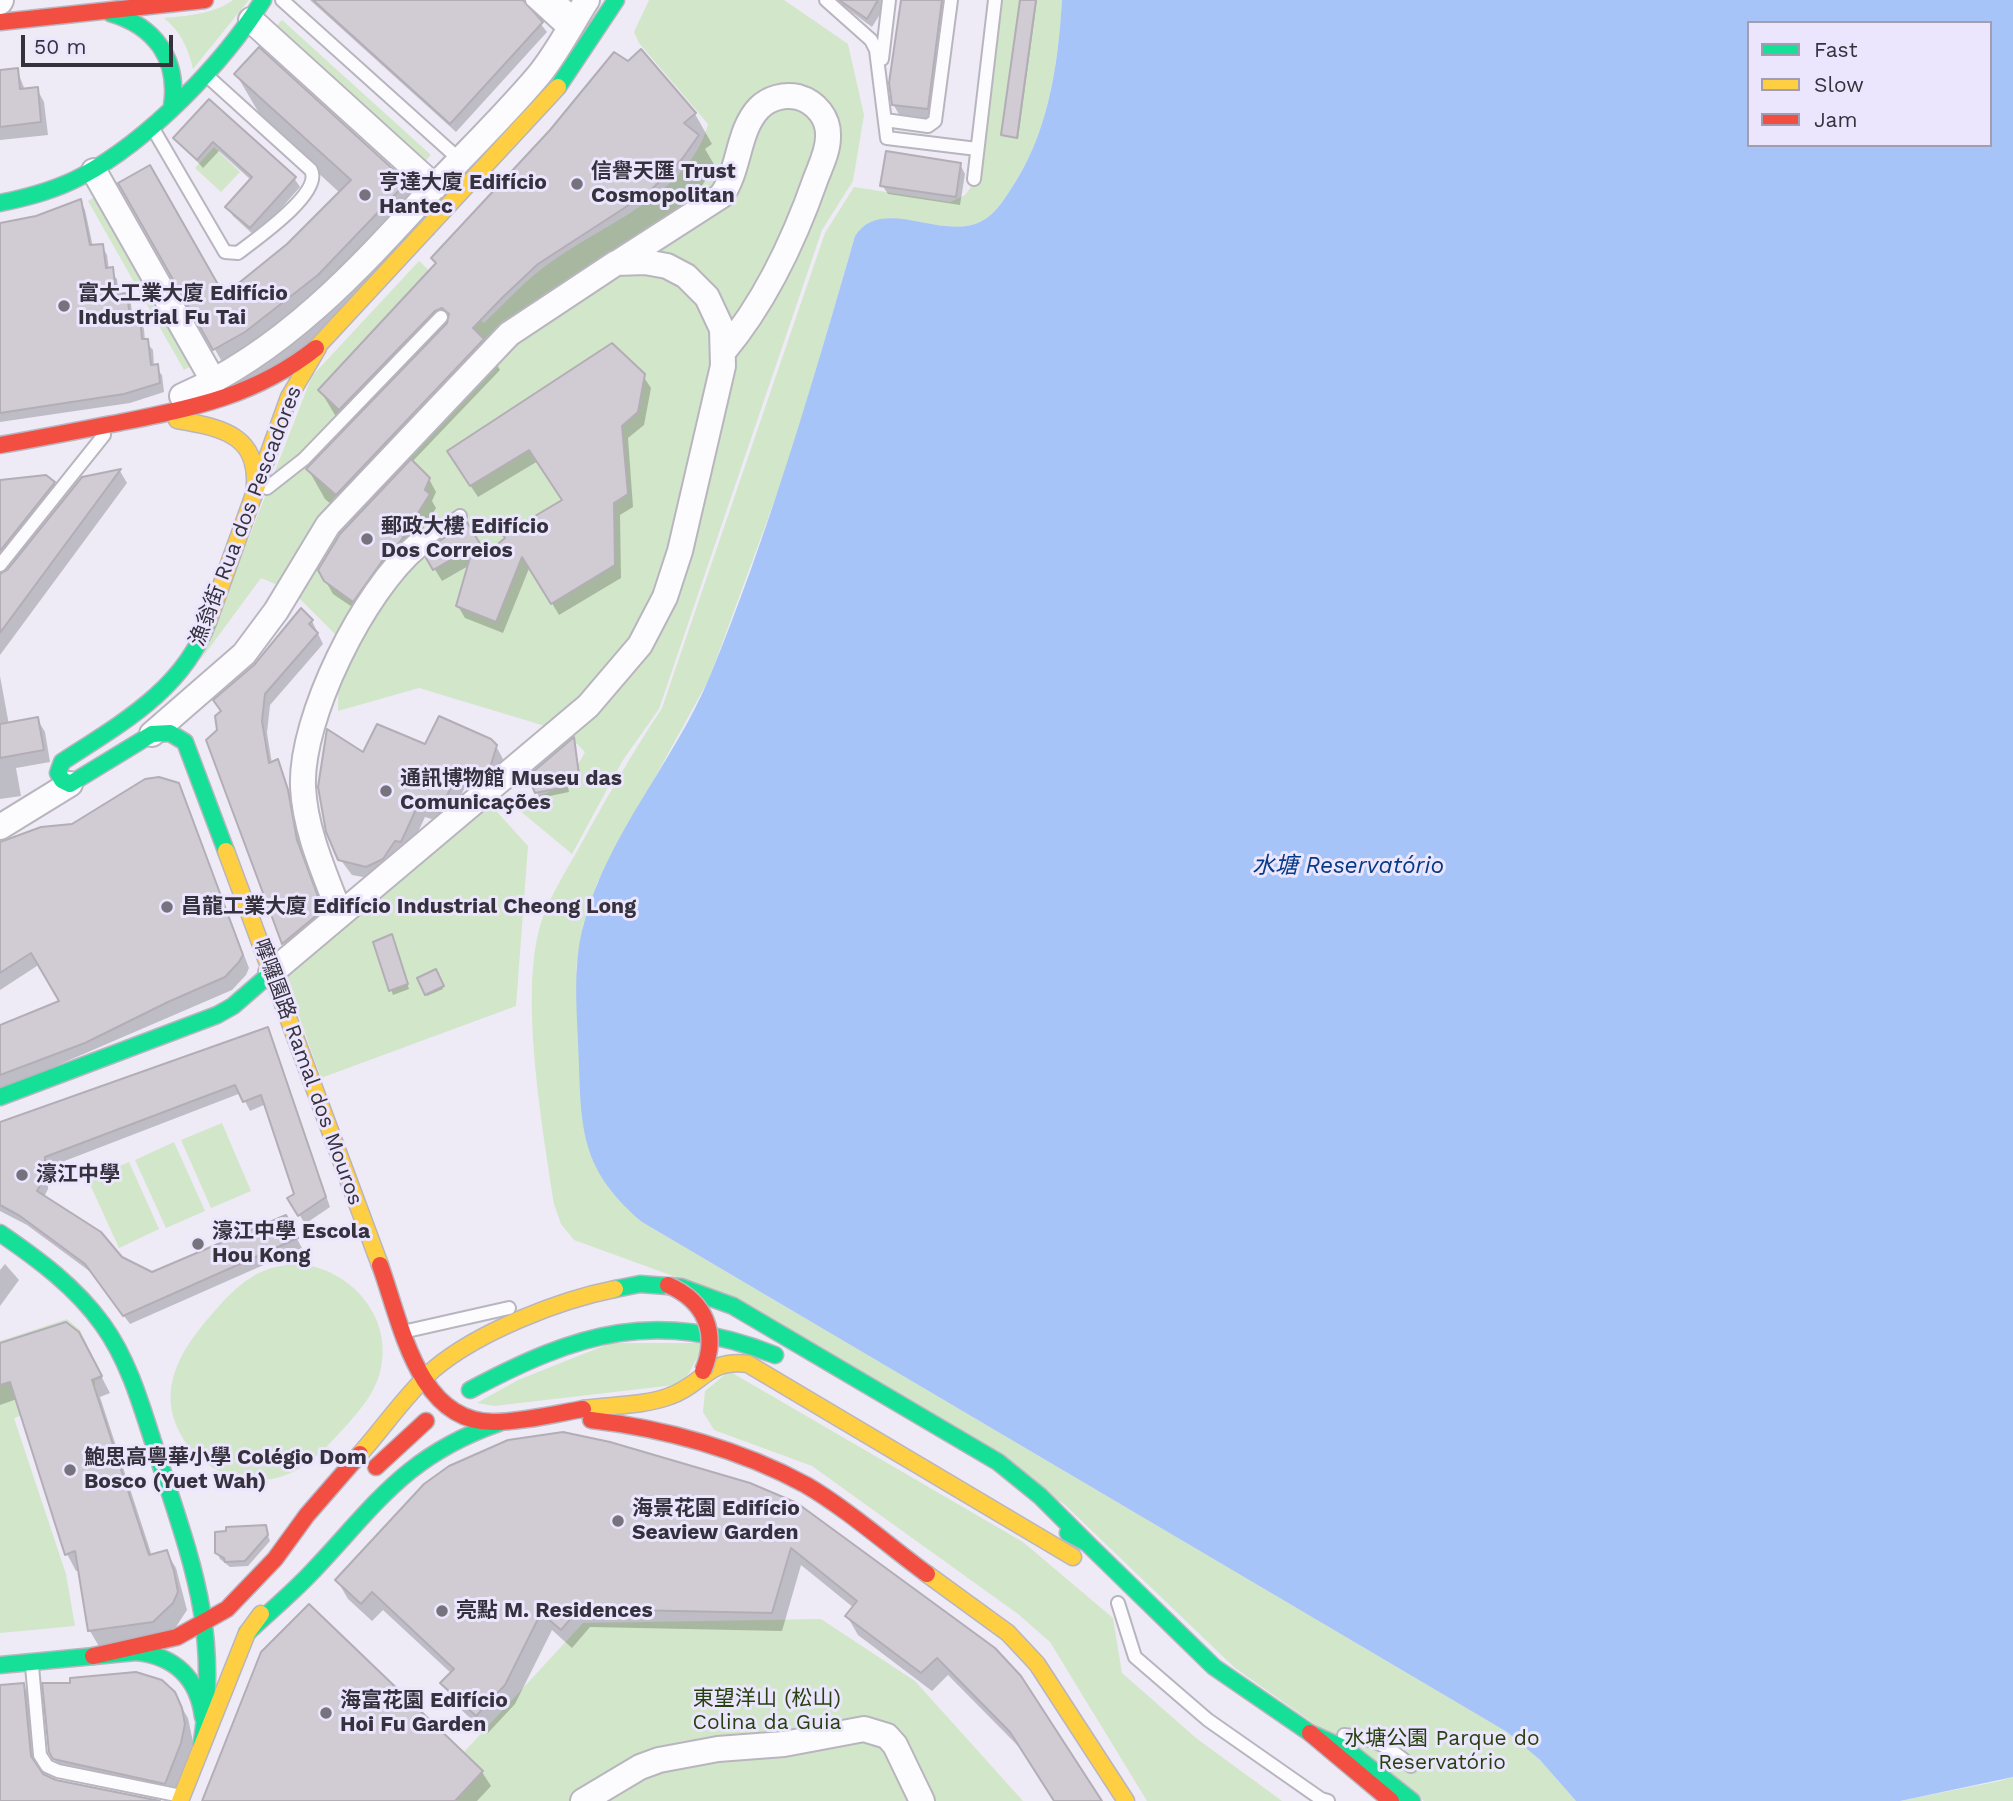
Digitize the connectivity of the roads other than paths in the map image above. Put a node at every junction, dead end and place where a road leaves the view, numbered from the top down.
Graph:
1 (34, 0) edge
2 (205, 0) edge
3 (282, 0) edge
4 (532, 0) edge
5 (551, 0) edge
6 (587, 0) edge
7 (616, 0) edge
8 (826, 0) edge
9 (889, 0) edge
10 (951, 0) edge
11 (995, 0) edge
12 (257, 10) edge
13 (107, 12) junction
14 (59, 16) junction
15 (0, 22) edge
16 (886, 23) junction
17 (570, 27) junction
18 (860, 31) junction
19 (880, 70) junction
20 (204, 73) junction
21 (172, 106) junction
22 (885, 120) junction
23 (151, 127) junction
24 (978, 149) junction
25 (460, 160) junction
26 (94, 171) junction
27 (974, 179) dead end
28 (435, 187) junction
29 (0, 203) edge
30 (616, 263) junction
31 (441, 317) dead end
32 (321, 344) junction
33 (724, 351) junction
34 (214, 382) junction
35 (154, 417) junction
36 (125, 421) junction
37 (75, 439) junction
38 (0, 445) edge
39 (91, 450) junction
40 (253, 497) junction
41 (460, 516) dead end
42 (417, 546) joint
43 (0, 565) edge
44 (152, 734) junction
45 (70, 784) junction
46 (0, 827) edge
47 (340, 915) junction
48 (271, 973) junction
49 (0, 1097) edge
50 (0, 1233) edge
51 (668, 1285) junction
52 (540, 1301) dead end
53 (403, 1331) junction
54 (792, 1364) dead end
55 (701, 1373) junction
56 (428, 1377) junction
57 (470, 1390) dead end
58 (693, 1402) dead end
59 (531, 1416) junction
60 (426, 1420) dead end
61 (508, 1421) junction
62 (697, 1424) dead end
63 (730, 1456) junction
64 (367, 1477) dead end
65 (310, 1536) dead end
66 (185, 1540) junction
67 (1087, 1543) junction
68 (275, 1559) junction
69 (299, 1560) dead end
70 (212, 1570) dead end
71 (234, 1576) dead end
72 (1113, 1598) joint
73 (208, 1622) junction
74 (1145, 1630) dead end
75 (247, 1633) junction
76 (93, 1656) junction
77 (32, 1662) junction
78 (0, 1665) edge
79 (1310, 1733) junction
80 (201, 1748) junction
81 (1319, 1763) dead end
82 (1411, 1766) dead end
83 (181, 1798) edge
84 (583, 1801) edge
85 (922, 1801) edge
86 (1126, 1801) edge
87 (1328, 1801) edge
88 (1370, 1801) edge
89 (1391, 1801) edge
90 (1412, 1801) edge

1 - 14 street
2 - 13 main road
3 - 25 lane
4 - 17 lane
5 - 17 street
6 - 17 street
7 - 32 main road, 漁翁街 Rua dos Pescadores
8 - 18 lane
9 - 16 lane
10 - 22 lane
11 - 24 lane
12 - 20 main road
12 - 28 street
13 - 14 main road
13 - 21 main road
14 - 15 main road
16 - 18 lane
16 - 19 lane
17 - 25 street
18 - 19 lane
19 - 22 lane
20 - 21 main road
20 - 23 lane
21 - 23 main road
22 - 24 lane
23 - 26 main road
24 - 27 lane
25 - 28 street
26 - 29 main road
26 - 34 street
28 - 34 street
30 - 33 street
30 - 33 street
30 - 44 street
31 - 40 lane
32 - 35 main road
32 - 40 main road, 漁翁街 Rua dos Pescadores
33 - 47 street
34 - 37 street
35 - 36 main road
35 - 40 main road
36 - 37 main road
36 - 39 lane
37 - 38 main road
37 - 39 lane
39 - 43 lane
40 - 45 main road, 漁翁街 Rua dos Pescadores
41 - 42 lane
42 - 47 street
44 - 45 main road
44 - 48 main road, 嚤囉園路 Ramal dos Mouros
45 - 46 street
47 - 48 street
48 - 49 main road
48 - 53 main road, 嚤囉園路 Ramal dos Mouros
50 - 66 main road
51 - 55 main road, bridge
51 - 56 main road
51 - 67 main road, bridge
52 - 53 lane
53 - 56 main road, 嚤囉園路 Ramal dos Mouros
54 - 57 main road
55 - 58 main road
55 - 59 main road
55 - 67 main road
56 - 61 main road, 嚤囉園路 Ramal dos Mouros
56 - 68 main road
59 - 61 main road
59 - 63 main road
60 - 64 main road
61 - 75 main road
62 - 63 main road
63 - 86 main road
65 - 68 main road
66 - 70 main road
66 - 73 main road
67 - 79 main road
68 - 71 main road
68 - 73 main road
69 - 75 main road
72 - 74 main road
72 - 87 lane
73 - 76 main road
73 - 80 main road
75 - 80 main road
76 - 77 main road
76 - 80 main road
77 - 78 main road
77 - 83 lane
79 - 82 lane
79 - 89 main road
79 - 90 main road
80 - 83 main road
81 - 88 main road
84 - 85 street

